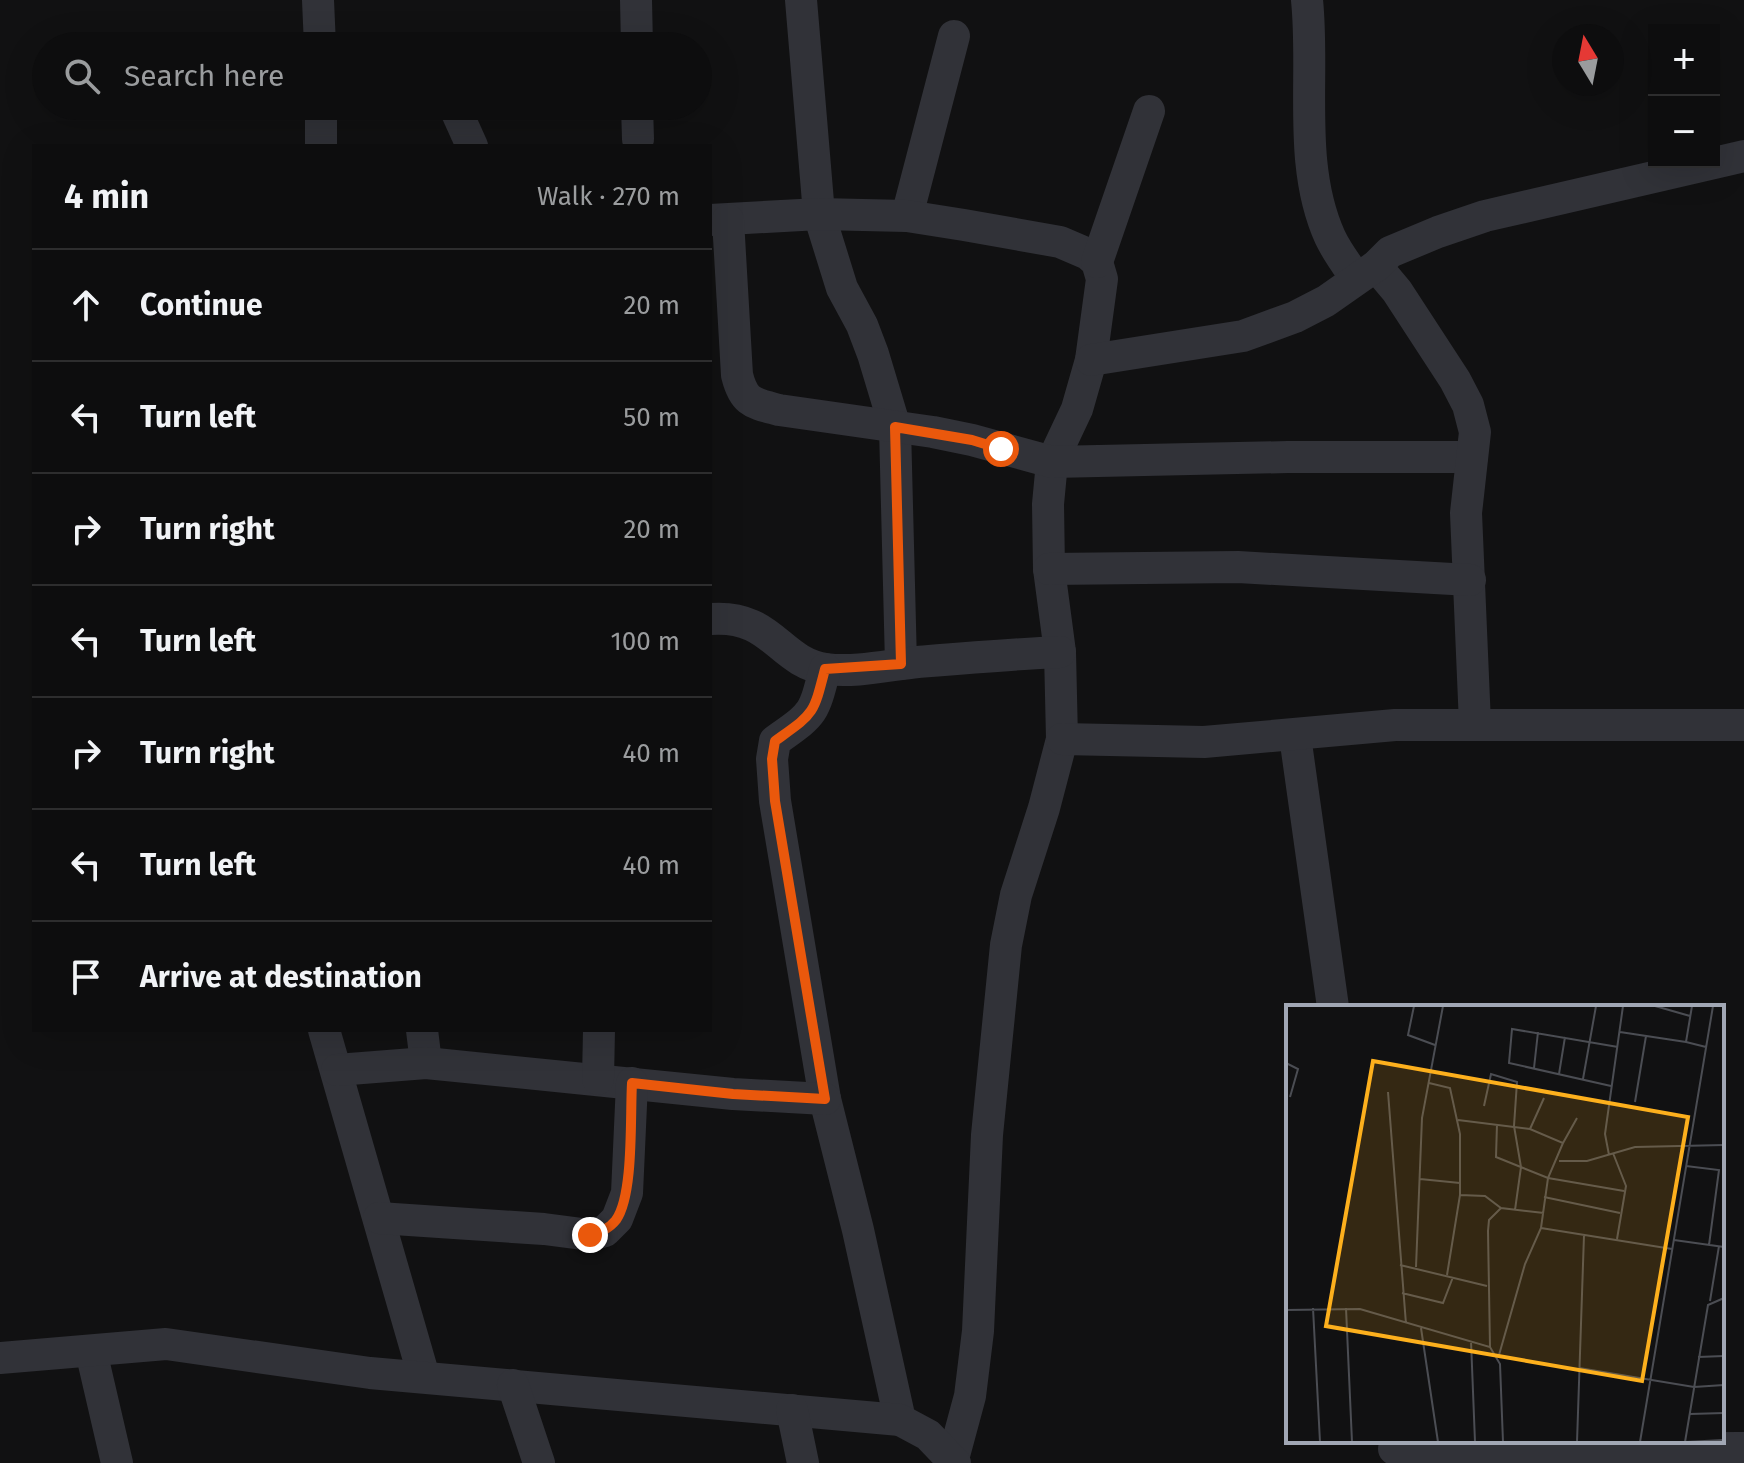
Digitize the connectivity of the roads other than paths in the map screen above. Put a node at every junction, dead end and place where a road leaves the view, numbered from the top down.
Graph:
1 (318, 0) edge
2 (636, 0) edge
3 (801, 0) edge
4 (1307, 0) edge
5 (319, 32) edge
6 (637, 32) edge
7 (954, 36) dead end
8 (1149, 111) dead end
9 (321, 120) edge
10 (460, 120) edge
11 (637, 120) edge
12 (638, 139) dead end
13 (321, 144) edge
14 (471, 144) edge
15 (1744, 156) edge
16 (819, 214) junction
17 (907, 216) junction
18 (719, 220) edge
19 (1097, 262) junction
20 (1366, 272) junction
21 (1091, 360) junction
22 (895, 427) junction
23 (1472, 457) junction
24 (1052, 462) junction
25 (1049, 569) junction
26 (1470, 580) junction
27 (712, 619) edge
28 (1060, 652) junction
29 (901, 664) junction
30 (825, 669) junction
31 (1475, 724) junction
32 (1744, 725) edge
33 (1295, 736) junction
34 (1062, 739) junction
35 (1333, 1005) edge
36 (325, 1032) edge
37 (422, 1032) edge
38 (599, 1032) edge
39 (426, 1063) junction
40 (337, 1070) junction
41 (598, 1079) junction
42 (632, 1083) junction
43 (825, 1099) junction
44 (379, 1218) junction
45 (91, 1351) junction
46 (0, 1358) edge
47 (424, 1377) junction
48 (513, 1385) junction
49 (792, 1410) junction
50 (900, 1420) junction
51 (1744, 1448) edge
52 (1394, 1451) edge
53 (954, 1461) edge
54 (117, 1463) edge
55 (539, 1463) edge
56 (803, 1463) edge

1 - 5 street
2 - 6 street
3 - 16 street
4 - 20 street
7 - 17 street
8 - 19 street
9 - 13 street
10 - 14 street
11 - 12 street
15 - 20 street
16 - 17 street
16 - 18 street
16 - 22 street
17 - 19 street
18 - 22 street
19 - 21 street
20 - 21 street
20 - 23 street
21 - 24 street
22 - 24 street
22 - 29 street
23 - 24 street
23 - 26 street
24 - 25 street
25 - 26 street
25 - 28 street
26 - 31 street
27 - 30 street
28 - 29 street
28 - 34 street
29 - 30 street
30 - 43 street
31 - 32 street
31 - 33 street
33 - 34 street
33 - 35 street
34 - 53 street
36 - 40 street
37 - 39 street
38 - 41 street
39 - 40 street
39 - 41 street
40 - 44 street
41 - 42 street
42 - 43 street
42 - 44 street
43 - 50 street
44 - 47 street
45 - 46 street
45 - 47 street
45 - 54 street
47 - 48 street
48 - 49 street
48 - 55 street
49 - 50 street
49 - 56 street
50 - 53 street
51 - 52 street

